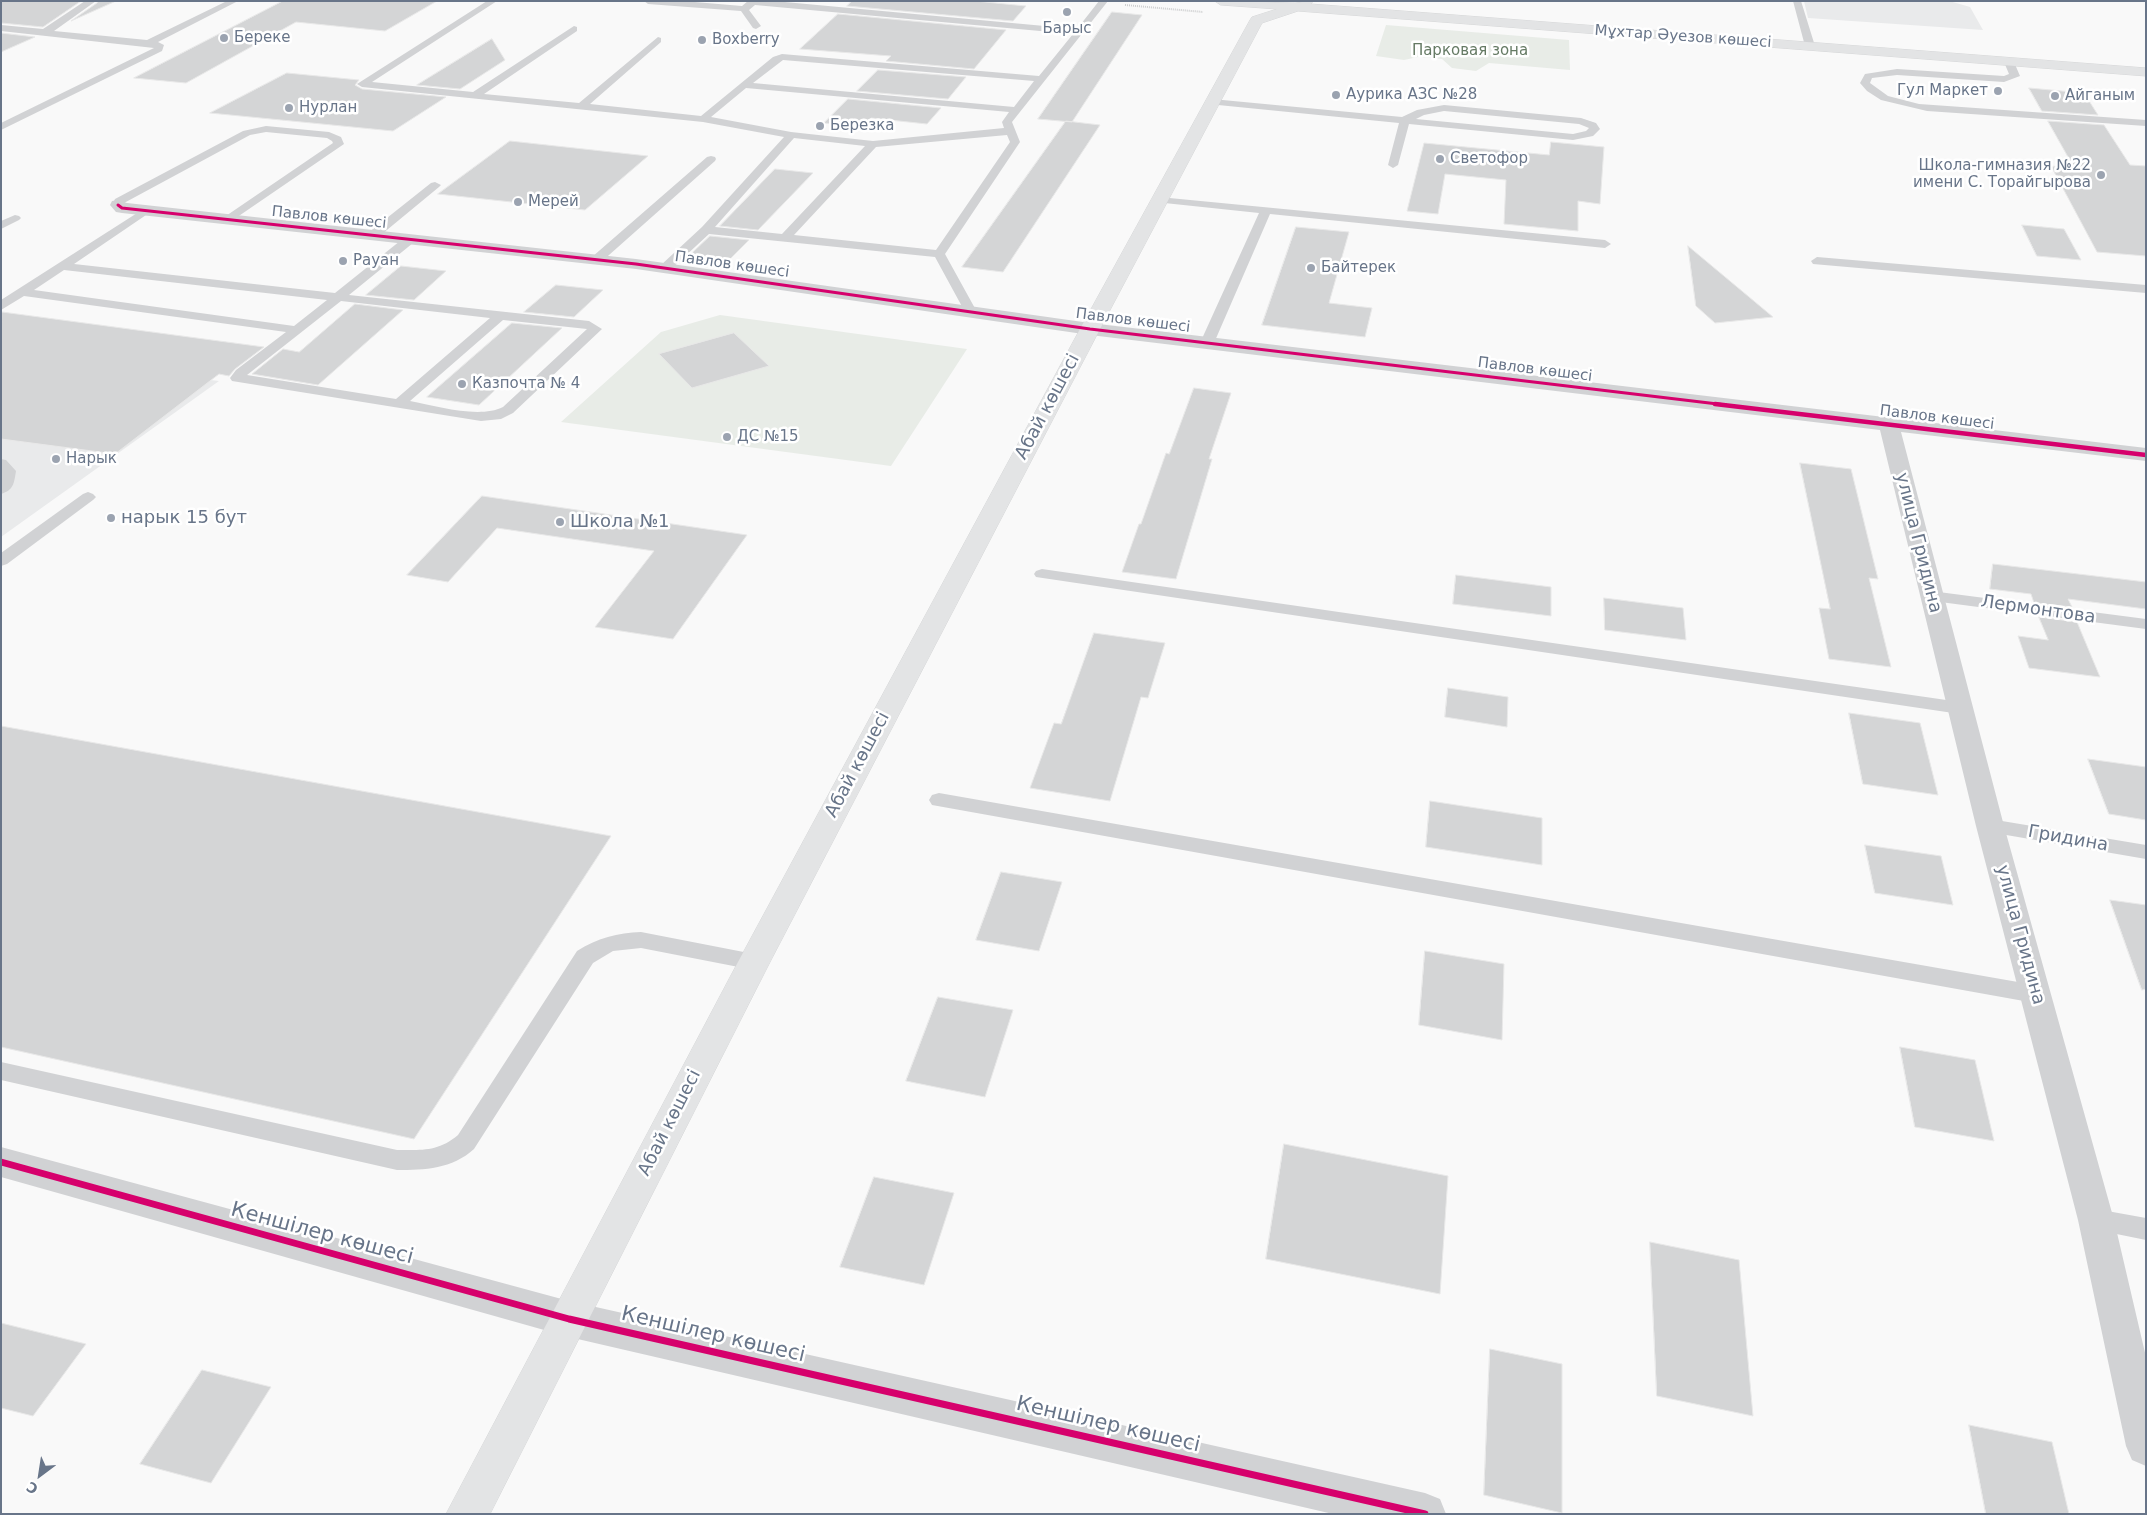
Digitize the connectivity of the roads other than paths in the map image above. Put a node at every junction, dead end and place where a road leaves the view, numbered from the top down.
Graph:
1 (92, 1) edge
2 (234, 1) edge
3 (493, 1) edge
4 (648, 1) edge
5 (1221, 1) edge
6 (1327, 1) edge
7 (1797, 1) edge
8 (754, 2) edge
9 (1104, 2) edge
10 (1302, 4) edge
11 (744, 9) junction
12 (1249, 10) edge
13 (756, 26) dead end
14 (1, 28) edge
15 (574, 29) dead end
16 (45, 32) junction
17 (1080, 32) junction
18 (658, 40) dead end
19 (1809, 43) junction
20 (148, 44) junction
21 (2009, 62) junction
22 (2146, 66) edge
23 (2146, 72) edge
24 (1041, 79) junction
25 (743, 85) junction
26 (474, 96) junction
27 (1212, 102) junction
28 (581, 107) junction
29 (1016, 110) junction
30 (703, 119) junction
31 (1404, 120) junction
32 (2146, 123) edge
33 (1, 127) edge
34 (1011, 131) junction
35 (791, 136) junction
36 (873, 144) junction
37 (711, 159) dead end
38 (1394, 165) dead end
39 (435, 185) dead end
40 (1159, 200) junction
41 (118, 205) joint
42 (1266, 210) junction
43 (145, 211) junction
44 (15, 218) dead end
45 (226, 220) junction
46 (1, 226) edge
47 (706, 230) junction
48 (372, 236) junction
49 (784, 238) junction
50 (409, 240) junction
51 (1605, 244) dead end
52 (939, 254) junction
53 (596, 260) junction
54 (1817, 261) dead end
55 (63, 266) junction
56 (665, 268) junction
57 (2146, 289) edge
58 (22, 292) junction
59 (338, 297) junction
60 (1, 306) edge
61 (971, 312) junction
62 (501, 316) junction
63 (1090, 329) junction
64 (298, 330) junction
65 (1207, 343) junction
66 (399, 404) junction
67 (1889, 425) junction
68 (2146, 455) edge
69 (1, 464) edge
70 (1, 489) edge
71 (88, 497) dead end
72 (1, 561) edge
73 (1042, 574) dead end
74 (1931, 596) junction
75 (2146, 624) edge
76 (1960, 708) junction
77 (938, 800) dead end
78 (1990, 826) junction
79 (2146, 852) edge
80 (754, 962) junction
81 (2036, 994) junction
82 (1, 1071) edge
83 (1, 1162) edge
84 (2096, 1220) junction
85 (2146, 1229) edge
86 (569, 1319) junction
87 (2146, 1446) edge
88 (467, 1514) edge
89 (1425, 1514) edge

1 - 16 lane
2 - 20 lane
3 - 26 lane
4 - 11 lane
5 - 12 main road, Мұхтар Әуезов көшесі
6 - 19 main road, Мұхтар Әуезов көшесі
7 - 19 lane
8 - 11 lane
8 - 17 lane
9 - 17 lane
10 - 12 main road, Мұхтар Әуезов көшесі
10 - 12 main road
10 - 19 main road, Мұхтар Әуезов көшесі
11 - 13 lane
12 - 27 main road, Абай көшесі
14 - 16 lane
15 - 26 lane
16 - 20 lane
17 - 24 lane
18 - 28 lane
19 - 21 main road, Мұхтар Әуезов көшесі
19 - 22 main road, Мұхтар Әуезов көшесі
20 - 33 lane
21 - 23 main road, Мұхтар Әуезов көшесі
21 - 32 lane
24 - 25 lane
24 - 29 lane
25 - 29 lane
25 - 30 lane
26 - 28 lane
27 - 31 lane
27 - 40 main road, Абай көшесі
28 - 30 lane
29 - 34 lane
30 - 35 lane
31 - 31 lane
31 - 38 lane
34 - 36 lane
34 - 52 lane
35 - 36 lane
35 - 47 lane
36 - 49 lane
37 - 53 lane
39 - 48 lane
40 - 42 lane
40 - 63 main road, Абай көшесі
41 - 43 street, Павлов көшесі
41 - 45 lane
42 - 51 lane
42 - 65 lane
43 - 45 street, Павлов көшесі
43 - 55 lane
44 - 46 lane
45 - 48 street, Павлов көшесі
47 - 49 lane
47 - 56 lane
48 - 50 street, Павлов көшесі
49 - 52 lane
50 - 53 street, Павлов көшесі
50 - 59 lane
52 - 61 lane
53 - 56 street, Павлов көшесі
54 - 57 lane
55 - 58 lane
55 - 59 lane
56 - 61 street, Павлов көшесі
58 - 60 lane
58 - 64 lane
59 - 62 lane
59 - 64 lane
61 - 63 street, Павлов көшесі
62 - 66 lane
62 - 66 lane
63 - 65 street, Павлов көшесі
63 - 80 main road, Абай көшесі
64 - 66 lane
65 - 67 street, Павлов көшесі
67 - 68 street, Павлов көшесі
67 - 74 street, улица Гридина
69 - 70 lane
71 - 72 lane
73 - 76 lane
74 - 75 lane, Лермонтова
74 - 76 street, улица Гридина
76 - 78 street, улица Гридина
77 - 81 lane
78 - 79 lane, Гридина
78 - 81 street, улица Гридина
80 - 82 lane
80 - 86 main road, Абай көшесі
81 - 84 street, улица Гридина
83 - 86 street, Кеншілер көшесі
84 - 85 lane
84 - 87 street, улица Гридина
86 - 88 main road, Абай көшесі
86 - 89 street, Кеншілер көшесі

